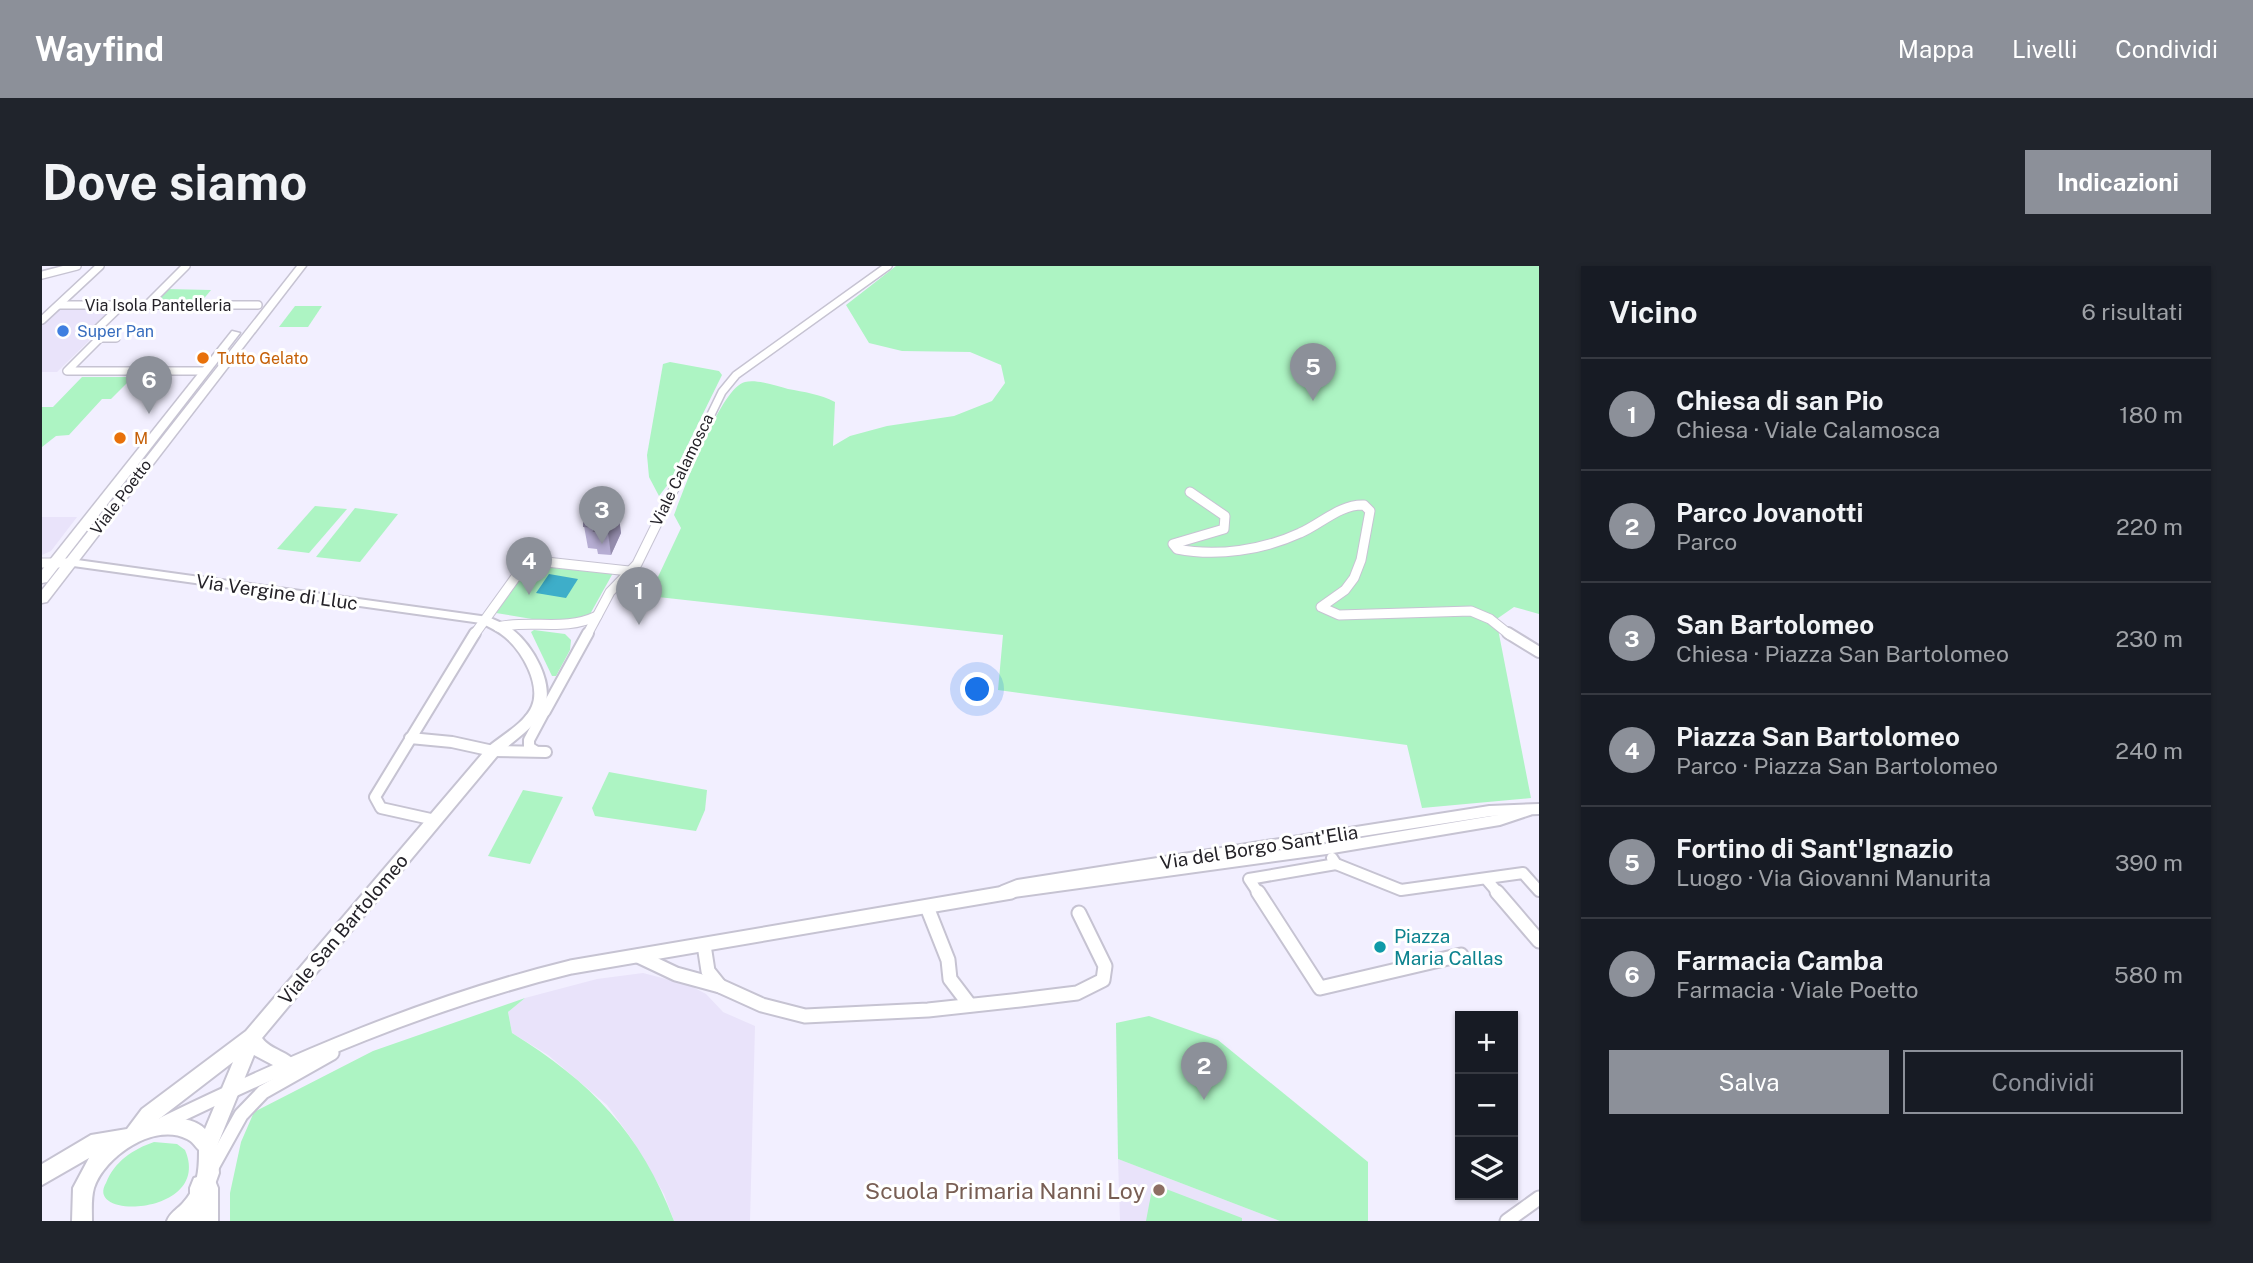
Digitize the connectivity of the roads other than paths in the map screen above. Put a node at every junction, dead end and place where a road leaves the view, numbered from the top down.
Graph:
1 (77, 266) edge
2 (186, 266) edge
3 (289, 266) edge
4 (302, 266) edge
5 (888, 266) edge
6 (69, 268) junction
7 (98, 268) edge
8 (42, 275) edge
9 (59, 305) junction
10 (122, 305) junction
11 (148, 305) junction
12 (258, 305) junction
13 (42, 320) edge
14 (96, 330) dead end
15 (116, 338) dead end
16 (203, 371) junction
17 (1190, 492) dead end
18 (63, 562) junction
19 (42, 563) edge
20 (629, 571) junction
21 (42, 579) edge
22 (42, 599) edge
23 (597, 616) junction
24 (484, 620) junction
25 (498, 627) junction
26 (1539, 652) edge
27 (545, 711) junction
28 (528, 720) junction
29 (410, 738) junction
30 (493, 751) junction
31 (1534, 810) edge
32 (435, 820) junction
33 (1319, 838) junction
34 (1326, 849) junction
35 (1238, 861) junction
36 (1336, 863) junction
37 (1249, 879) junction
38 (1487, 880) junction
39 (1539, 891) edge
40 (991, 895) junction
41 (927, 906) junction
42 (1079, 912) dead end
43 (1539, 941) edge
44 (704, 946) junction
45 (1461, 955) dead end
46 (638, 956) junction
47 (720, 986) junction
48 (969, 1004) junction
49 (386, 1023) junction
50 (252, 1037) junction
51 (288, 1065) junction
52 (230, 1091) junction
53 (161, 1125) junction
54 (129, 1136) junction
55 (208, 1146) junction
56 (42, 1175) edge
57 (207, 1180) junction
58 (1539, 1198) edge
59 (79, 1217) edge
60 (177, 1221) edge
61 (204, 1221) edge
62 (1507, 1221) edge

1 - 6 street
2 - 11 street
3 - 12 main road, Viale Poetto
4 - 18 main road, Viale Poetto
5 - 20 street, Viale Calamosca
6 - 7 street
6 - 8 street
7 - 9 street
9 - 10 street, Via Isola Pantelleria
9 - 13 street
10 - 11 street, Via Isola Pantelleria
10 - 14 street
11 - 12 street, Via Isola Pantelleria
12 - 16 main road, Viale Poetto
15 - 16 street
16 - 18 main road, Viale Poetto
17 - 26 street
18 - 19 street
18 - 21 main road, Viale Poetto
18 - 22 main road, Viale Poetto
18 - 24 street, Via Vergine di Lluc
20 - 23 street, Viale Calamosca
20 - 24 street
23 - 25 street
23 - 27 street, Viale Calamosca
24 - 25 street, Via Vergine di Lluc
24 - 29 street
25 - 28 street, Via Vergine di Lluc
27 - 28 street
27 - 30 street, Viale Calamosca
28 - 30 street, Viale San Bartolomeo
29 - 30 street
29 - 32 street
30 - 32 street, Viale San Bartolomeo
31 - 33 street, Via del Borgo Sant'Elia
31 - 34 street, Via del Borgo Sant'Elia
32 - 50 street, Viale San Bartolomeo
33 - 34 street
33 - 40 street, Via del Borgo Sant'Elia
34 - 35 street, Via del Borgo Sant'Elia
34 - 36 street
35 - 37 street
35 - 40 street, Via del Borgo Sant'Elia
36 - 37 street
36 - 38 street
37 - 45 street
38 - 39 street
38 - 43 street
40 - 41 street, Via del Borgo Sant'Elia
41 - 44 street, Via del Borgo Sant'Elia
41 - 48 street
42 - 48 street
44 - 46 street, Via del Borgo Sant'Elia
44 - 47 street
46 - 47 street
46 - 49 street, Via del Borgo Sant'Elia
47 - 48 street
49 - 51 street, Via del Borgo Sant'Elia
49 - 57 street, Via del Borgo Sant'Elia
50 - 51 street
50 - 52 street, Viale San Bartolomeo
50 - 54 street, Viale San Bartolomeo
51 - 52 street, Via del Borgo Sant'Elia
52 - 53 street, Via del Borgo Sant'Elia
52 - 55 street, Viale San Bartolomeo
53 - 54 street
53 - 55 street
54 - 56 street
54 - 59 street, Viale San Bartolomeo
55 - 57 street
57 - 60 street
57 - 61 highway
58 - 62 street

